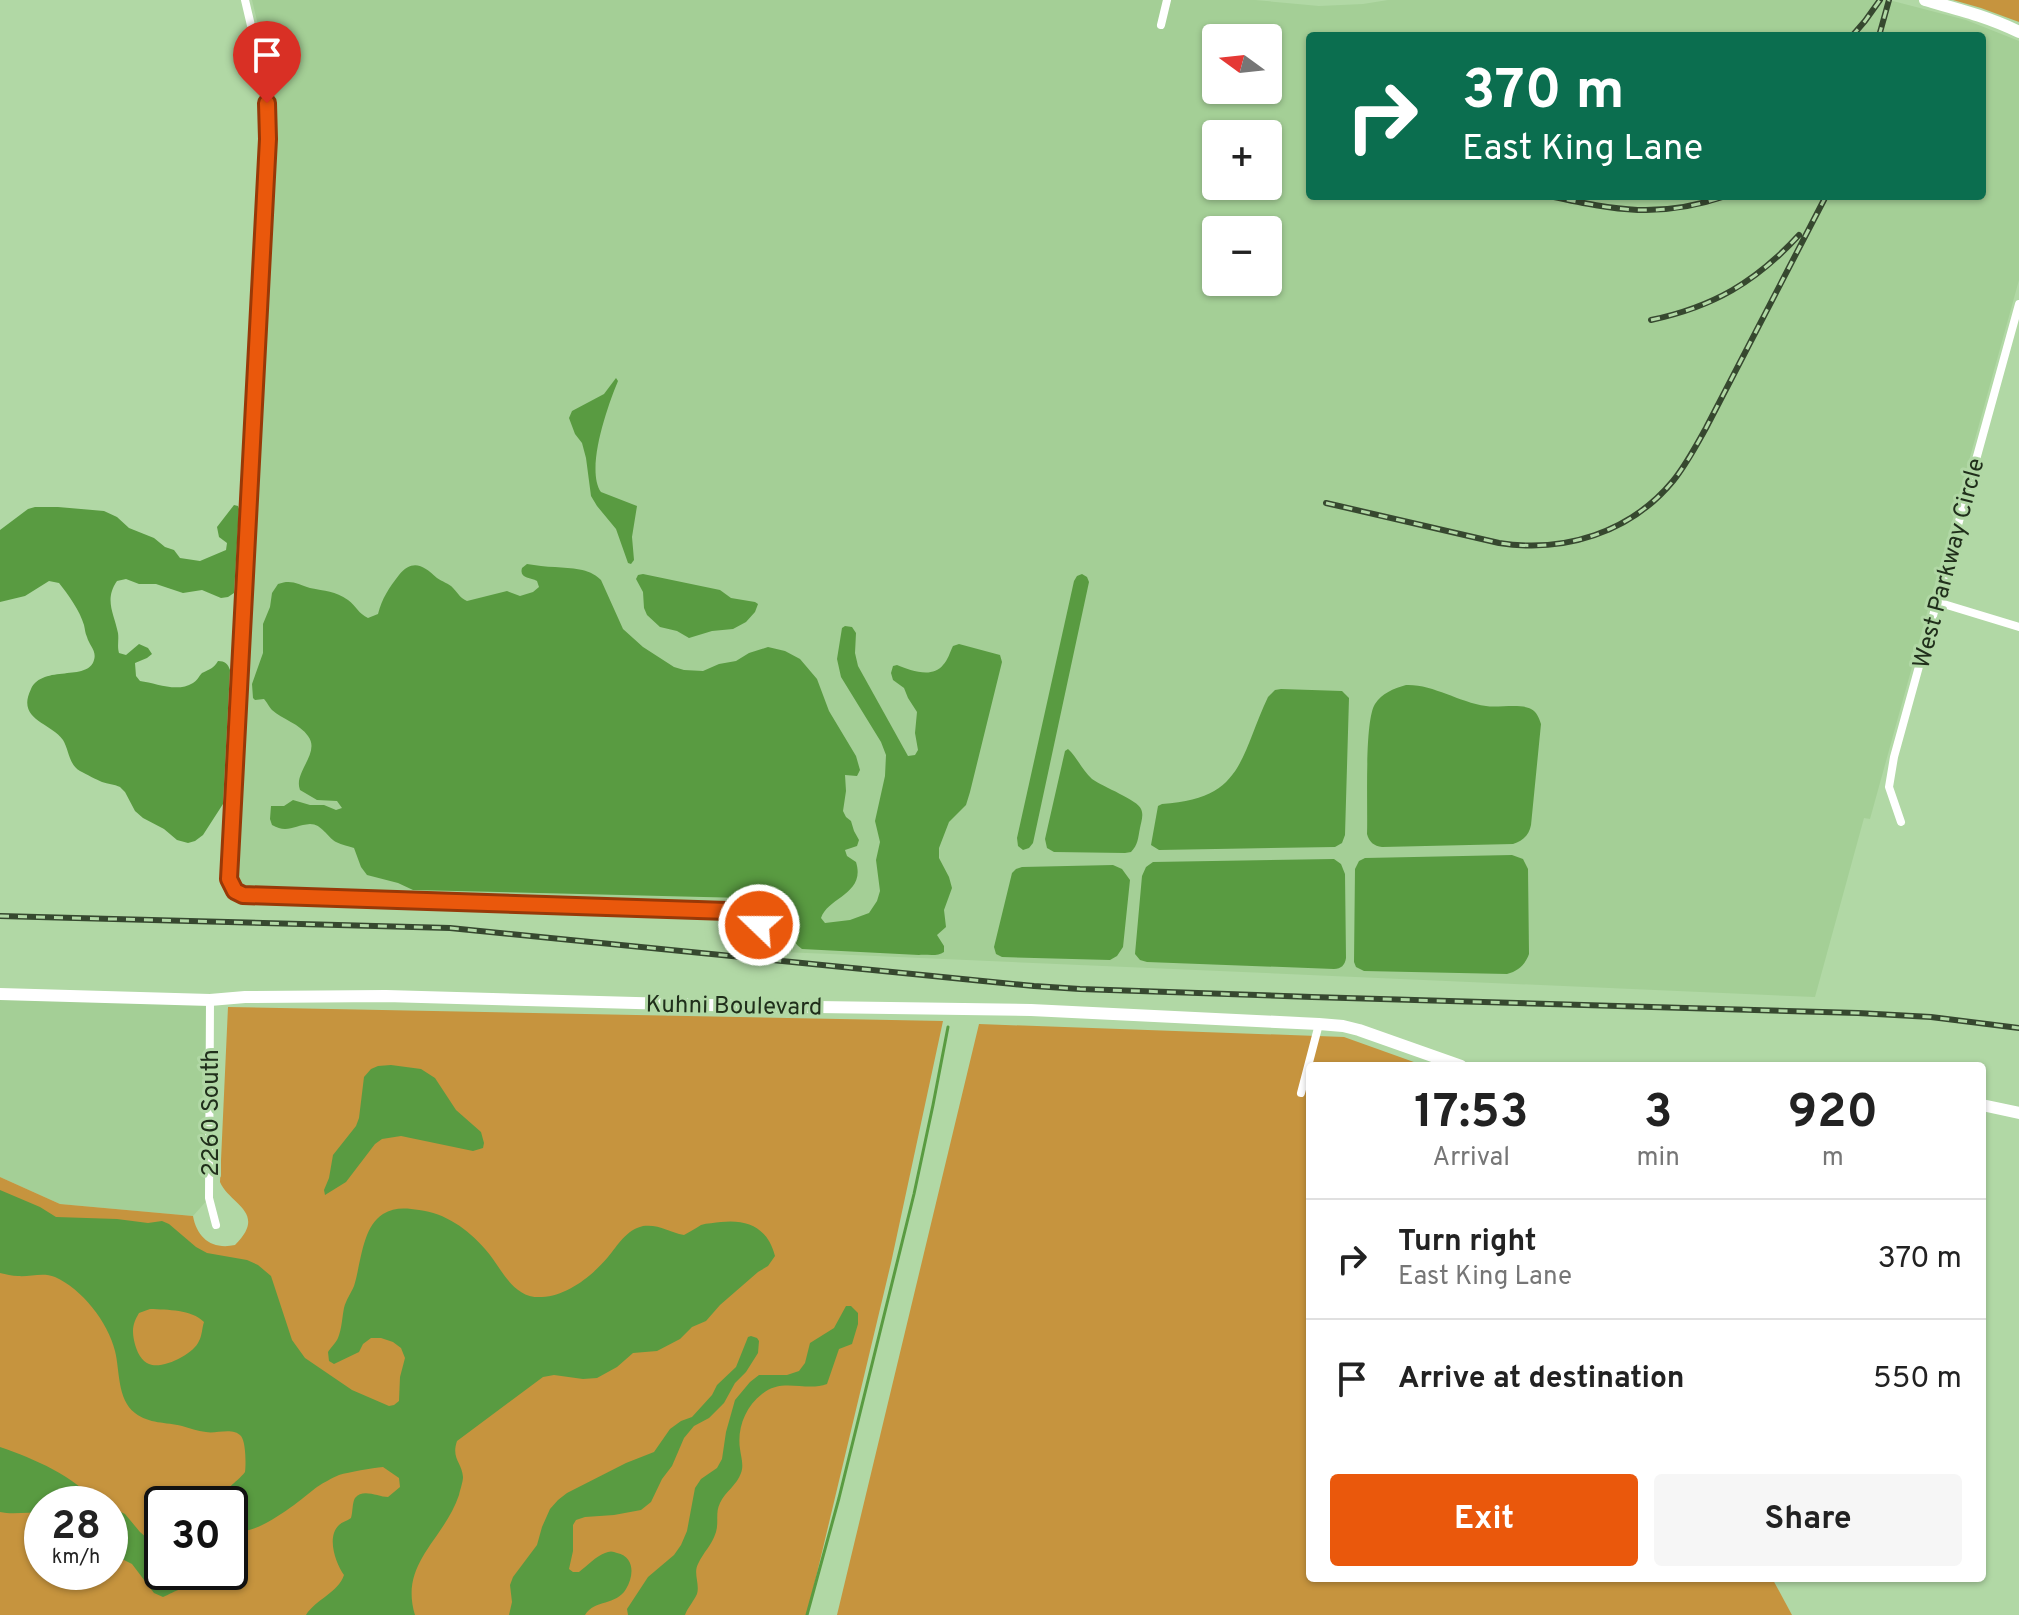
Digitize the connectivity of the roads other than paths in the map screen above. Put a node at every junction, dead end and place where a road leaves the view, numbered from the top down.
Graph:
1 (245, 0) edge
2 (1167, 0) edge
3 (1925, 0) edge
4 (1161, 25) dead end
5 (2019, 32) edge
6 (2019, 304) edge
7 (1937, 602) junction
8 (2019, 627) edge
9 (1901, 822) dead end
10 (770, 949) dead end
11 (0, 994) edge
12 (210, 1000) junction
13 (1319, 1024) junction
14 (1309, 1062) edge
15 (1450, 1062) edge
16 (1306, 1074) edge
17 (1301, 1093) dead end
18 (1986, 1106) edge
19 (2019, 1113) edge
20 (216, 1225) dead end

1 - 10 street
2 - 4 street
3 - 5 street
6 - 7 street, West Parkway Circle
7 - 8 street
7 - 9 street, West Parkway Circle
11 - 12 street, Kuhni Boulevard
12 - 13 street, Kuhni Boulevard
12 - 20 street, 2260 South
13 - 14 street
13 - 15 street, Kuhni Boulevard
16 - 17 street
18 - 19 street

